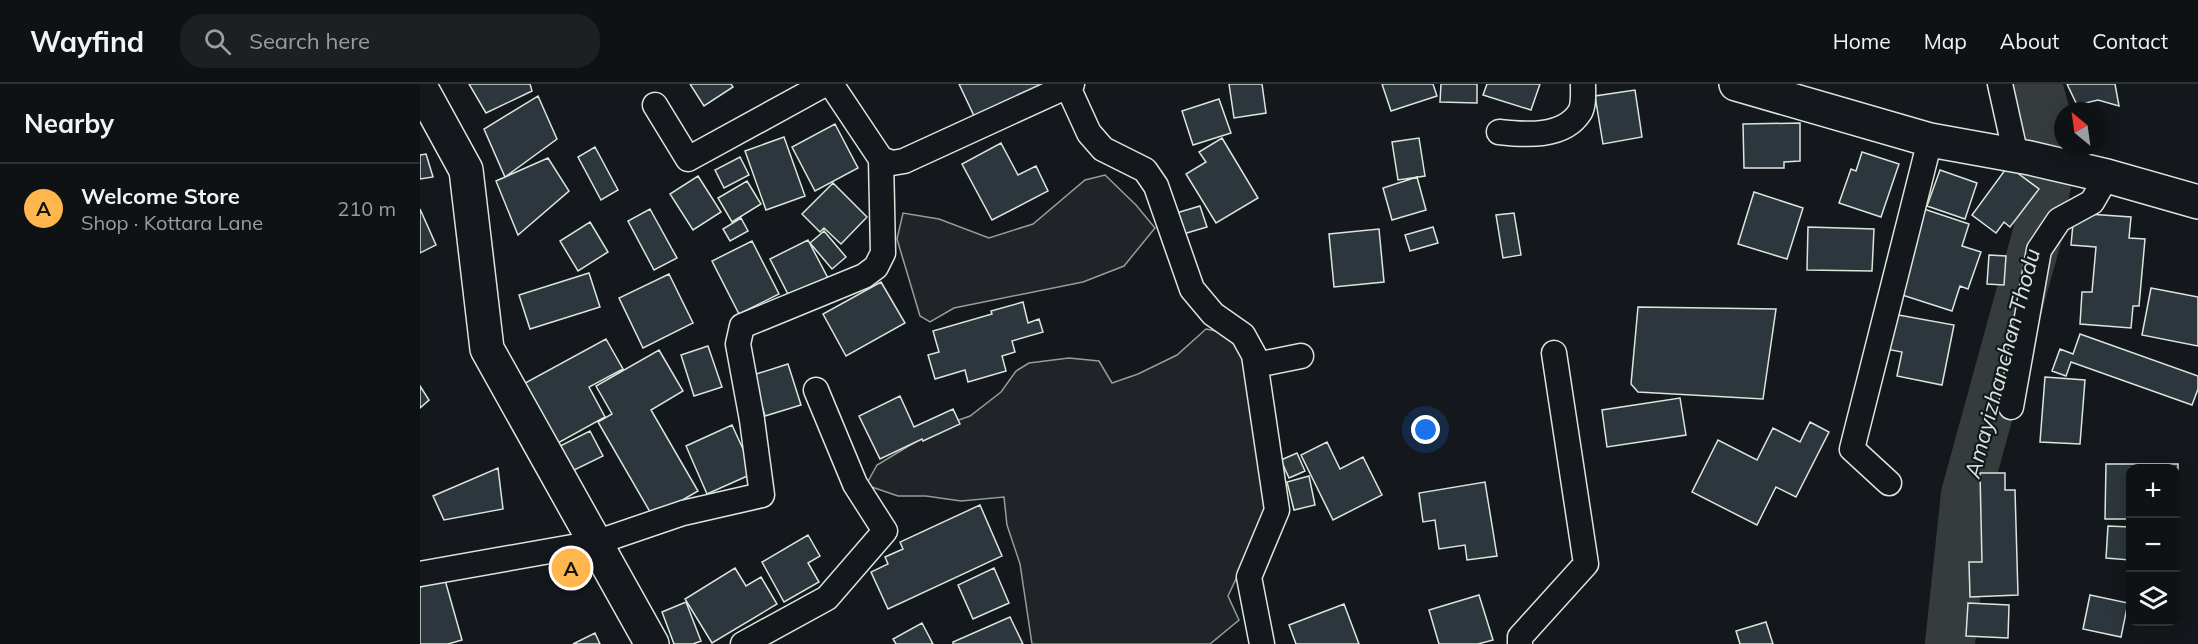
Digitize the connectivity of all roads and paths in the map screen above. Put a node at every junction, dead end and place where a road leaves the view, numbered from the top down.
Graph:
1 (825, 84) edge
2 (831, 84) edge
3 (1583, 84) edge
4 (1736, 84) edge
5 (2000, 84) edge
6 (420, 86) edge
7 (1070, 86) edge
8 (655, 105) dead end
9 (1499, 132) dead end
10 (1930, 140) junction
11 (2023, 157) junction
12 (881, 159) junction
13 (2107, 176) junction
14 (2198, 202) edge
15 (1554, 352) dead end
16 (1301, 356) dead end
17 (1256, 365) junction
18 (816, 390) dead end
19 (2011, 407) dead end
20 (1889, 483) dead end
21 (595, 543) junction
22 (420, 574) edge
23 (652, 644) edge
24 (743, 644) edge
25 (1262, 644) edge
26 (1520, 644) edge

1 - 8 street
2 - 12 street
3 - 9 street
4 - 10 street
5 - 11 street
6 - 21 street
7 - 12 street
7 - 17 street
10 - 11 street
10 - 20 street
11 - 13 street
12 - 21 street
13 - 14 street
13 - 19 street
15 - 26 street
16 - 17 street
17 - 25 street
18 - 24 street
21 - 22 street
21 - 23 street

